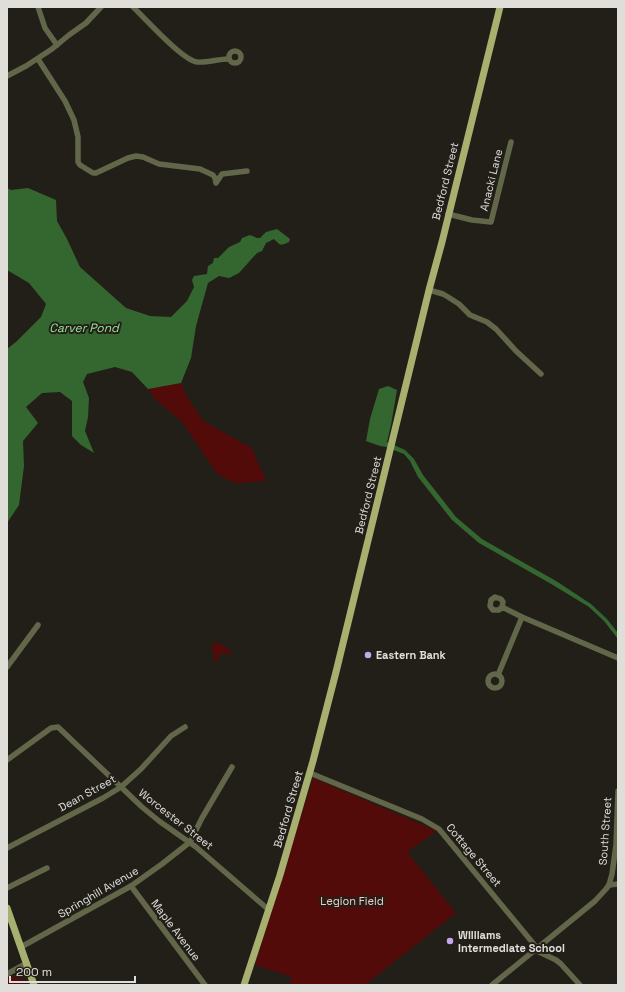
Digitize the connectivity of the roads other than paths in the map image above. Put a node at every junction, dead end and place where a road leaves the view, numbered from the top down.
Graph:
1 (38, 7) edge
2 (102, 7) edge
3 (133, 7) edge
4 (500, 7) edge
5 (57, 45) junction
6 (38, 59) junction
7 (228, 59) dead end
8 (7, 76) edge
9 (511, 142) dead end
10 (247, 171) dead end
11 (448, 214) junction
12 (429, 290) junction
13 (541, 374) dead end
14 (502, 607) dead end
15 (522, 617) junction
16 (38, 625) dead end
17 (618, 658) edge
18 (7, 667) edge
19 (498, 674) dead end
20 (185, 727) dead end
21 (7, 760) edge
22 (232, 767) dead end
23 (310, 773) junction
24 (121, 787) junction
25 (618, 791) edge
26 (190, 842) junction
27 (7, 848) edge
28 (47, 868) dead end
29 (613, 868) junction
30 (618, 874) edge
31 (618, 884) edge
32 (609, 885) junction
33 (131, 886) junction
34 (7, 888) edge
35 (7, 908) edge
36 (269, 910) junction
37 (21, 947) junction
38 (536, 949) junction
39 (27, 963) junction
40 (7, 974) edge
41 (495, 984) edge
42 (34, 985) edge
43 (205, 985) edge
44 (244, 985) edge
45 (580, 985) edge

1 - 5 street
2 - 5 street
3 - 7 street
4 - 11 main road, Bedford Street
5 - 6 street
6 - 8 street
6 - 10 street
9 - 11 street, Anacki Lane
11 - 12 main road, Bedford Street
12 - 13 street
12 - 23 main road, Bedford Street
14 - 15 street
15 - 17 street
15 - 19 street
16 - 18 street
20 - 24 street, Dean Street
21 - 24 street, Worcester Street
22 - 26 street, Springhill Avenue
23 - 36 main road, Bedford Street
23 - 38 street, Cottage Street
24 - 26 street, Worcester Street
24 - 27 street, Dean Street
25 - 29 street, South Street
26 - 33 street, Springhill Avenue
26 - 36 street, Worcester Street
28 - 34 street
29 - 30 street
29 - 32 street, South Street
31 - 32 street
32 - 38 street, South Street
33 - 37 street, Springhill Avenue
33 - 43 street, Maple Avenue
35 - 37 main road
36 - 44 main road, Bedford Street
37 - 39 main road
38 - 41 street, South Street
38 - 45 street
39 - 40 street
39 - 42 main road

